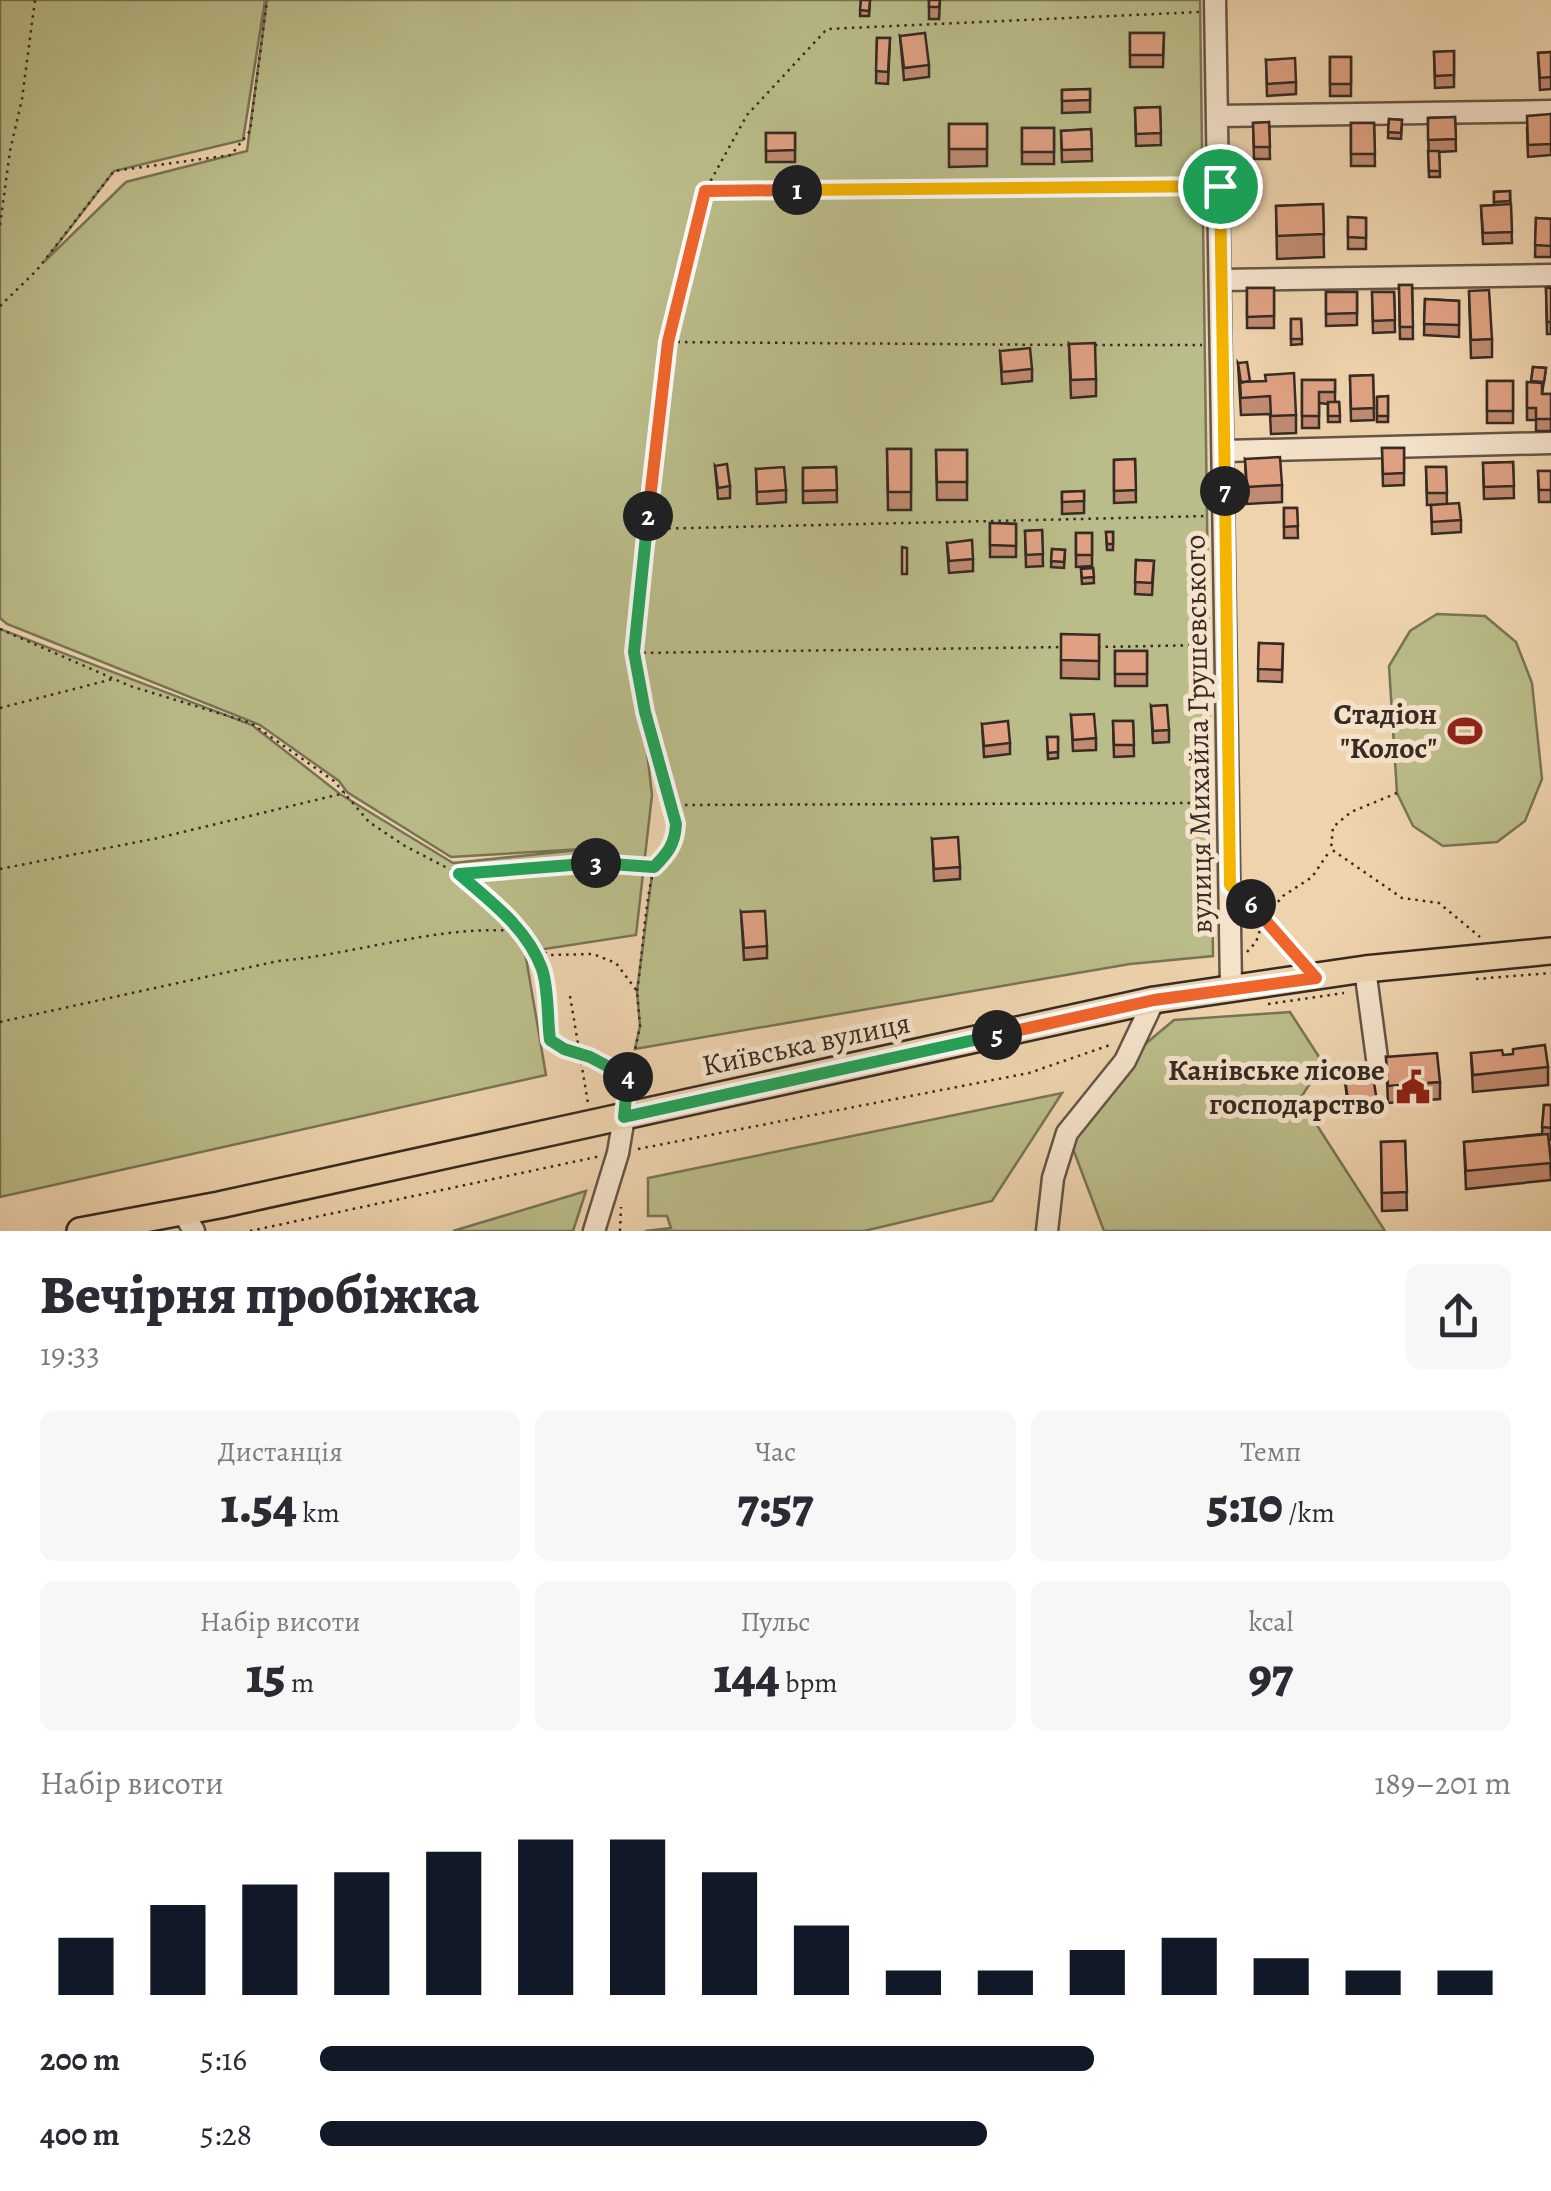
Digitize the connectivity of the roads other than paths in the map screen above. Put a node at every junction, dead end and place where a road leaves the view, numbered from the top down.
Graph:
1 (1215, 6) edge
2 (1551, 111) edge
3 (1219, 116) junction
4 (1551, 275) edge
5 (1221, 280) junction
6 (1551, 443) edge
7 (1224, 451) junction
8 (1551, 951) edge
9 (1231, 976) junction
10 (1366, 978) junction
11 (1154, 1000) junction
12 (1378, 1066) dead end
13 (624, 1117) junction
14 (188, 1222) edge
15 (80, 1231) edge
16 (594, 1231) edge
17 (1048, 1231) edge

1 - 3 street, вулиця Михайла Грушевського
2 - 3 street
3 - 5 street, вулиця Михайла Грушевського
4 - 5 street
5 - 7 street, вулиця Михайла Грушевського
6 - 7 street
7 - 9 street, вулиця Михайла Грушевського
8 - 10 main road, Київська вулиця
9 - 10 main road, Київська вулиця
9 - 11 main road, Київська вулиця
10 - 12 street
11 - 13 main road, Київська вулиця
11 - 17 street
13 - 14 main road, Київська вулиця
13 - 16 street
14 - 15 main road, Київська вулиця

